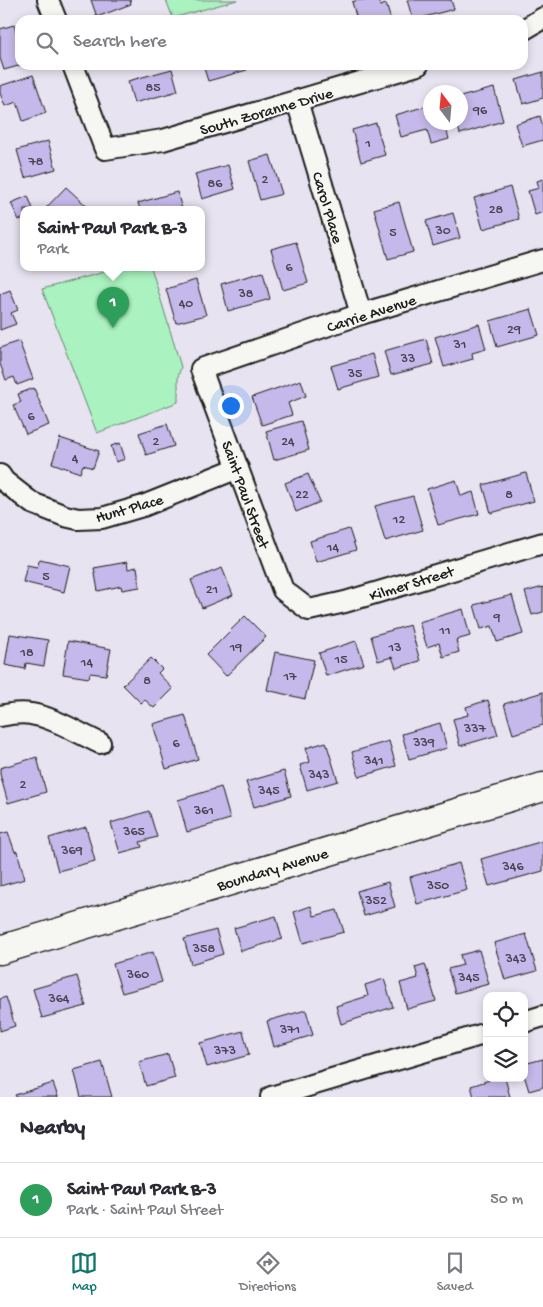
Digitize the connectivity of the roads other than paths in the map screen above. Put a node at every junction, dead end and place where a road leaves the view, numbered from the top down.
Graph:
1 (48, 0) edge
2 (54, 15) edge
3 (543, 18) edge
4 (528, 27) edge
5 (75, 70) edge
6 (401, 70) edge
7 (297, 101) junction
8 (543, 260) edge
9 (361, 314) junction
10 (201, 369) joint
11 (238, 468) junction
12 (0, 475) edge
13 (543, 543) edge
14 (283, 590) joint
15 (0, 716) edge
16 (100, 743) dead end
17 (543, 786) edge
18 (0, 950) edge
19 (543, 1016) edge
20 (528, 1021) edge
21 (483, 1034) edge
22 (271, 1097) edge

1 - 2 street
3 - 4 street
5 - 7 street, South Zoranne Drive
6 - 7 street, South Zoranne Drive
7 - 9 street, Carol Place
8 - 9 street, Carrie Avenue
9 - 10 street, Carrie Avenue
10 - 11 street, Saint Paul Street
11 - 12 street, Hunt Place
11 - 14 street, Saint Paul Street
13 - 14 street, Kilmer Street
15 - 16 street
17 - 18 main road, Boundary Avenue
19 - 20 street
21 - 22 street

